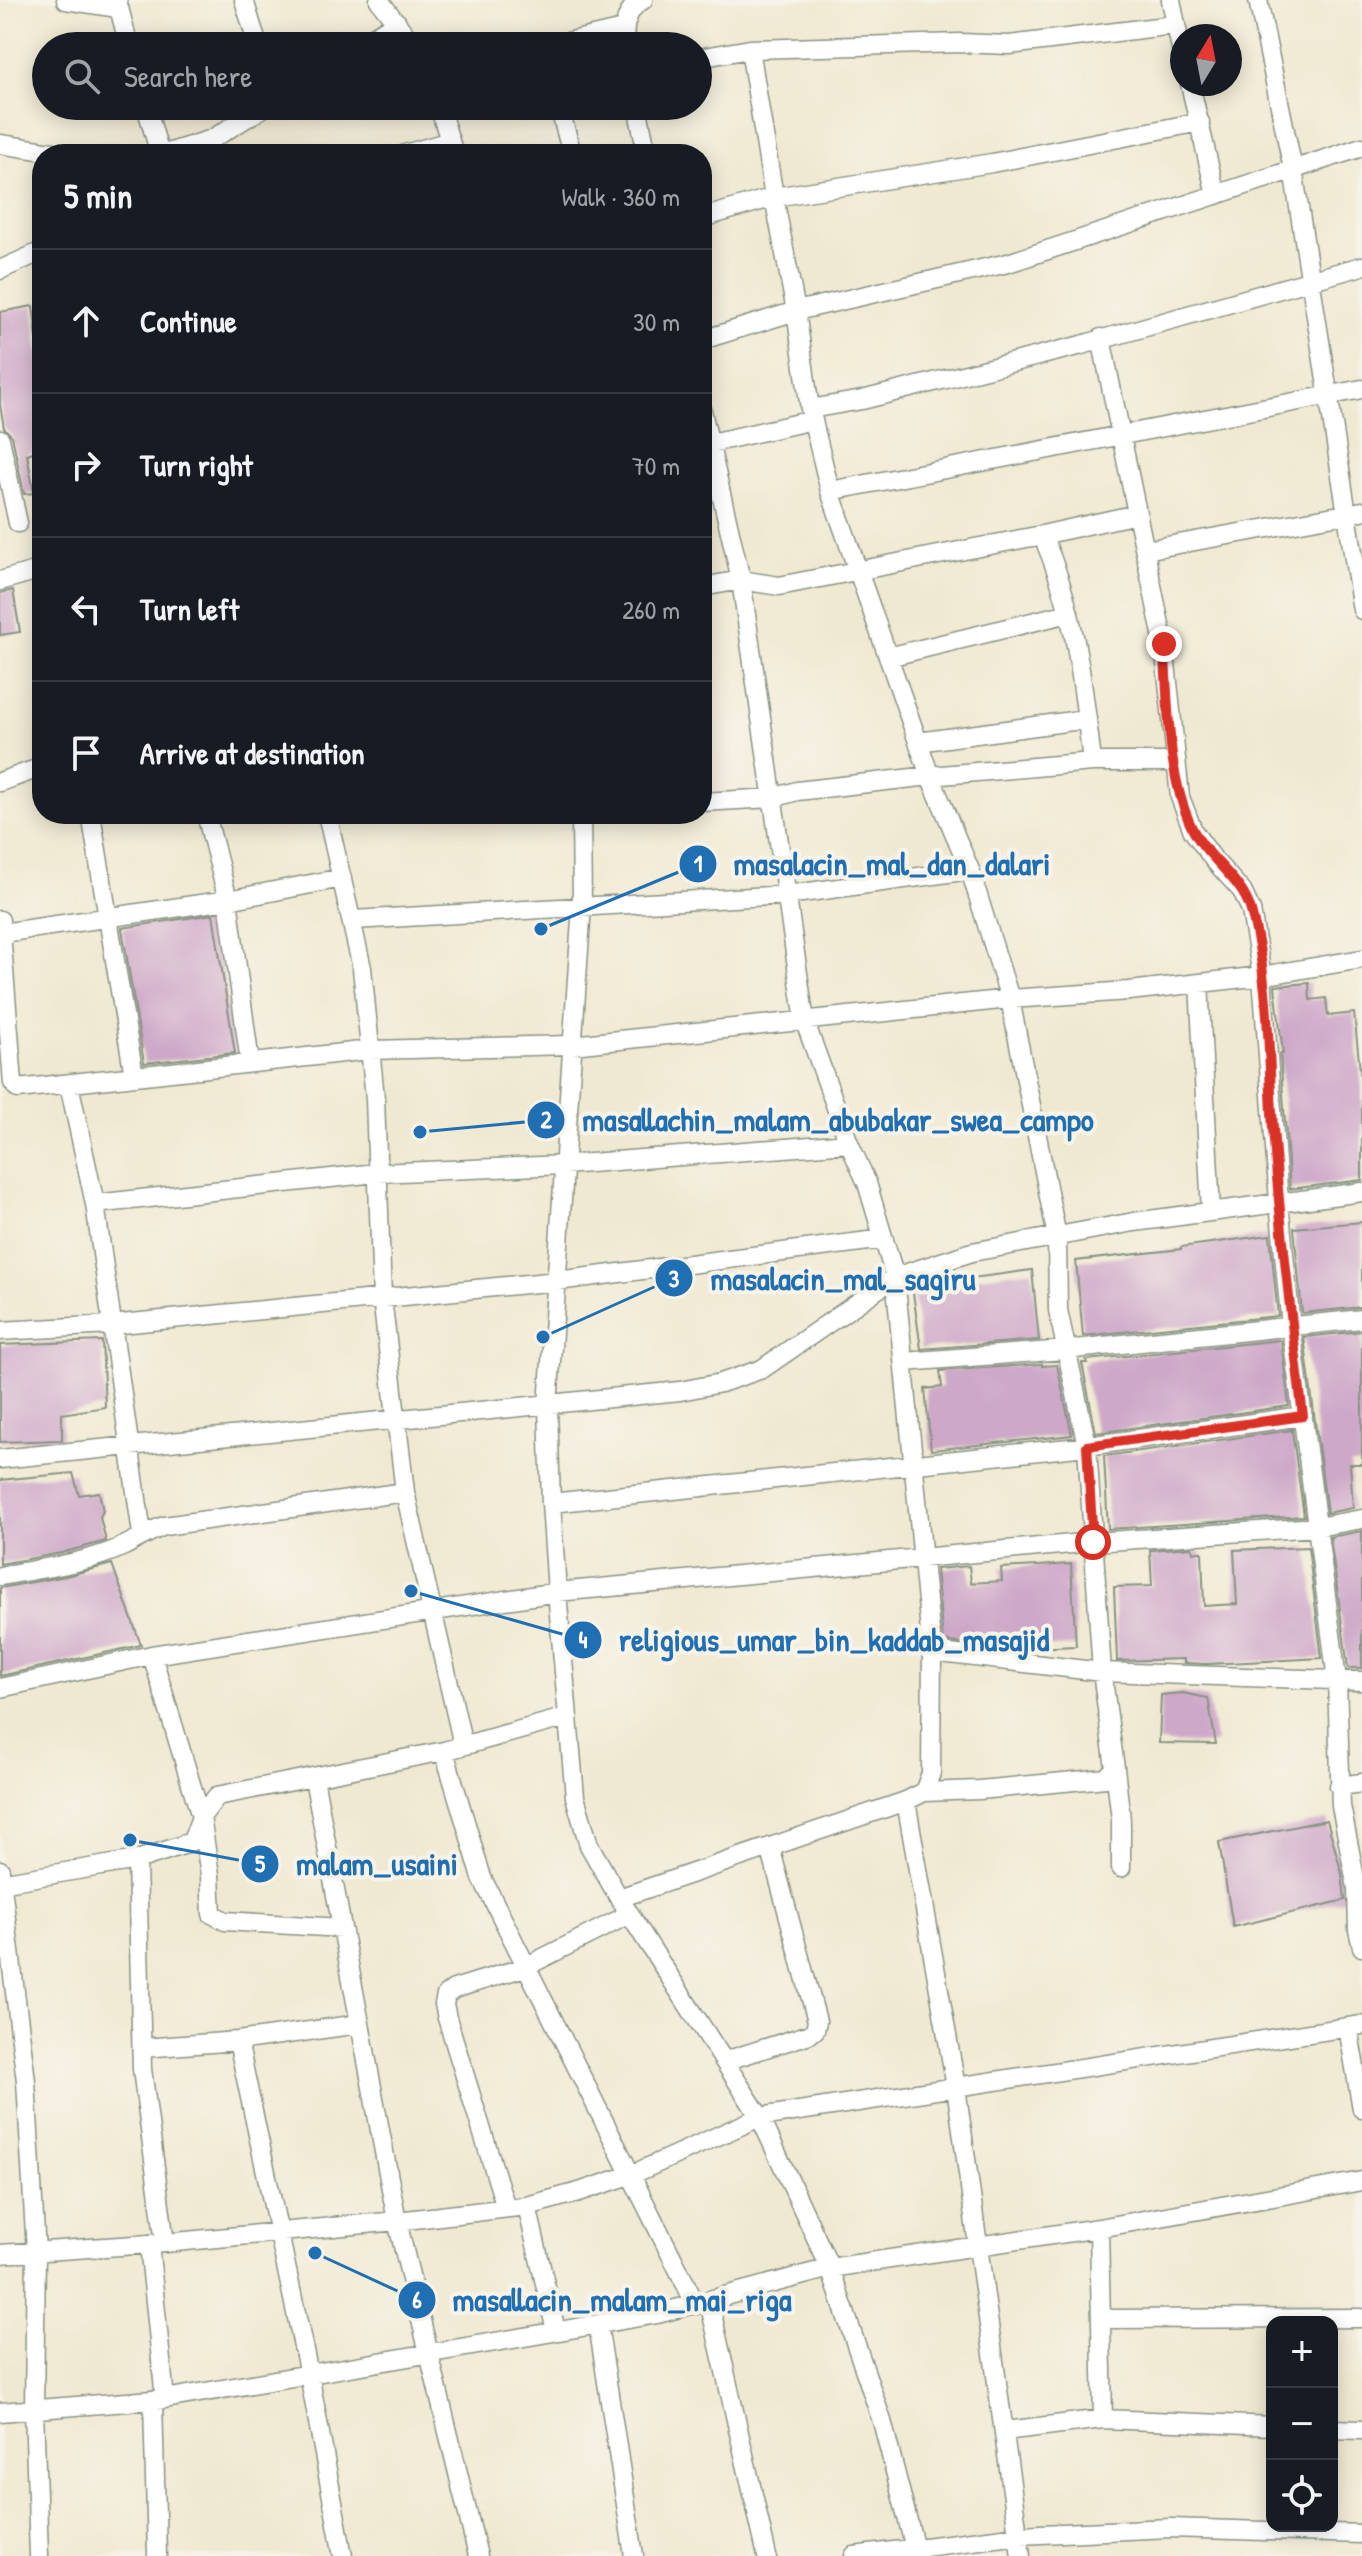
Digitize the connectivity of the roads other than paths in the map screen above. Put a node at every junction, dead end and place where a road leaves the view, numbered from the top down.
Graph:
1 (66, 0) edge
2 (244, 0) edge
3 (379, 0) edge
4 (643, 0) edge
5 (1171, 0) edge
6 (1258, 0) edge
7 (118, 4) edge
8 (397, 22) junction
9 (1174, 24) edge
10 (1170, 25) edge
11 (125, 32) edge
12 (254, 32) edge
13 (381, 32) edge
14 (404, 32) edge
15 (625, 32) edge
16 (750, 49) junction
17 (712, 56) edge
18 (1193, 96) edge
19 (151, 120) edge
20 (243, 120) edge
21 (443, 120) edge
22 (563, 120) edge
23 (640, 120) edge
24 (1200, 122) junction
25 (0, 144) edge
26 (159, 144) edge
27 (195, 144) edge
28 (451, 144) edge
29 (569, 144) edge
30 (645, 144) edge
31 (1362, 147) edge
32 (32, 149) edge
33 (1293, 169) junction
34 (1216, 195) junction
35 (774, 197) junction
36 (712, 215) edge
37 (32, 256) edge
38 (1362, 266) edge
39 (0, 270) edge
40 (1311, 281) junction
41 (796, 311) junction
42 (712, 337) edge
43 (1101, 338) junction
44 (1362, 389) edge
45 (1329, 397) junction
46 (812, 414) junction
47 (1121, 434) junction
48 (0, 439) edge
49 (712, 442) edge
50 (712, 470) edge
51 (830, 491) junction
52 (1355, 513) edge
53 (1137, 514) junction
54 (18, 523) dead end
55 (1042, 535) junction
56 (1145, 550) junction
57 (858, 569) junction
58 (32, 572) edge
59 (741, 580) junction
60 (0, 581) edge
61 (712, 585) edge
62 (1362, 610) edge
63 (1069, 613) junction
64 (888, 657) junction
65 (1087, 719) junction
66 (918, 742) junction
67 (1092, 762) junction
68 (1175, 762) junction
69 (32, 771) edge
70 (930, 776) junction
71 (0, 782) edge
72 (773, 798) junction
73 (712, 801) edge
74 (93, 824) edge
75 (209, 824) edge
76 (329, 824) edge
77 (581, 824) edge
78 (970, 870) junction
79 (342, 878) junction
80 (787, 895) junction
81 (228, 900) junction
82 (582, 905) junction
83 (108, 917) junction
84 (353, 920) junction
85 (1, 926) edge
86 (1361, 963) edge
87 (1262, 976) junction
88 (1199, 983) junction
89 (1010, 999) junction
90 (805, 1022) junction
91 (572, 1045) junction
92 (370, 1050) junction
93 (250, 1063) junction
94 (134, 1076) junction
95 (69, 1084) junction
96 (9, 1092) edge
97 (849, 1143) junction
98 (564, 1165) junction
99 (376, 1173) junction
100 (1362, 1192) edge
101 (1279, 1202) junction
102 (95, 1204) junction
103 (1211, 1212) junction
104 (1057, 1237) junction
105 (884, 1239) junction
106 (895, 1277) junction
107 (557, 1281) junction
108 (382, 1298) junction
109 (1362, 1319) edge
110 (111, 1325) junction
111 (1291, 1327) junction
112 (0, 1331) edge
113 (1065, 1350) junction
114 (904, 1362) junction
115 (548, 1406) junction
116 (1303, 1416) junction
117 (396, 1421) junction
118 (129, 1445) junction
119 (1087, 1446) junction
120 (0, 1459) edge
121 (913, 1463) junction
122 (405, 1492) junction
123 (551, 1503) junction
124 (1362, 1519) edge
125 (1317, 1527) junction
126 (142, 1534) junction
127 (1093, 1542) junction
128 (922, 1557) junction
129 (0, 1576) edge
130 (557, 1592) junction
131 (432, 1610) junction
132 (932, 1652) junction
133 (152, 1655) junction
134 (1102, 1672) junction
135 (1337, 1680) junction
136 (1362, 1681) edge
137 (0, 1688) edge
138 (567, 1717) junction
139 (463, 1745) junction
140 (444, 1751) junction
141 (1115, 1768) junction
142 (314, 1778) junction
143 (1362, 1783) edge
144 (1339, 1786) junction
145 (924, 1792) junction
146 (906, 1801) junction
147 (201, 1817) junction
148 (770, 1847) junction
149 (137, 1860) junction
150 (1121, 1868) dead end
151 (1, 1879) edge
152 (625, 1906) junction
153 (1360, 1908) edge
154 (342, 1928) junction
155 (1362, 1947) edge
156 (525, 1967) junction
157 (359, 2024) junction
158 (1355, 2026) edge
159 (238, 2041) junction
160 (142, 2048) junction
161 (725, 2061) junction
162 (956, 2087) junction
163 (1362, 2109) edge
164 (760, 2117) junction
165 (633, 2174) junction
166 (1362, 2181) edge
167 (527, 2206) junction
168 (506, 2208) junction
169 (397, 2221) junction
170 (1099, 2228) junction
171 (278, 2232) junction
172 (157, 2243) junction
173 (976, 2244) junction
174 (36, 2252) junction
175 (0, 2254) edge
176 (830, 2268) junction
177 (702, 2303) junction
178 (1362, 2318) edge
179 (1101, 2319) junction
180 (598, 2324) junction
181 (556, 2331) junction
182 (430, 2353) junction
183 (309, 2374) junction
184 (159, 2400) junction
185 (34, 2409) junction
186 (0, 2412) edge
187 (1103, 2419) junction
188 (1266, 2426) edge
189 (1338, 2429) edge
190 (1362, 2430) edge
191 (1005, 2431) junction
192 (1362, 2534) edge
193 (1019, 2535) junction
194 (916, 2552) edge
195 (39, 2556) edge
196 (157, 2556) edge
197 (343, 2556) edge
198 (478, 2556) edge
199 (634, 2556) edge
200 (767, 2556) edge
201 (854, 2556) edge
202 (1021, 2556) edge

1 - 7 street
2 - 12 street
3 - 8 street
4 - 15 street
5 - 9 street
6 - 33 street
7 - 11 street
8 - 13 street
8 - 14 street
10 - 16 street
16 - 17 street
16 - 35 street
18 - 24 street
19 - 26 street
20 - 27 street
21 - 28 street
22 - 29 street
23 - 30 street
24 - 34 street
24 - 35 street
25 - 32 street
31 - 33 street
33 - 34 street
33 - 40 street
34 - 41 street
35 - 36 street
35 - 41 street
37 - 39 street
38 - 40 street
40 - 43 street
40 - 45 street
41 - 42 street
41 - 46 street
43 - 46 street
43 - 47 street
44 - 45 street
45 - 47 street
45 - 52 street
46 - 49 street
46 - 51 street
47 - 51 street
47 - 53 street
48 - 54 street
50 - 59 street
51 - 57 street
52 - 56 street
52 - 62 street
53 - 55 street
53 - 56 street
55 - 57 street
55 - 63 street
56 - 68 street
57 - 59 street
57 - 64 street
58 - 60 street
59 - 61 street
59 - 72 street
63 - 64 street
63 - 65 street
64 - 66 street
65 - 66 street
65 - 67 street
66 - 70 street
67 - 68 street
67 - 70 street
68 - 87 street
69 - 71 street
70 - 72 street
70 - 78 street
72 - 73 street
72 - 80 street
74 - 83 street
75 - 81 street
76 - 79 street
77 - 82 street
78 - 80 street
78 - 89 street
79 - 81 street
79 - 84 street
80 - 82 street
80 - 90 street
81 - 83 street
81 - 93 street
82 - 84 street
82 - 91 street
83 - 85 street
83 - 94 street
84 - 92 street
85 - 96 street
86 - 87 street
87 - 88 street
87 - 101 street
88 - 89 street
88 - 103 street
89 - 90 street
89 - 104 street
90 - 91 street
90 - 97 street
91 - 92 street
91 - 98 street
92 - 93 street
92 - 99 street
93 - 94 street
94 - 95 street
95 - 96 street
95 - 102 street
97 - 98 street
97 - 105 street
98 - 99 street
98 - 107 street
99 - 102 street
99 - 108 street
100 - 101 street
101 - 103 street
101 - 111 street
102 - 110 street
103 - 104 street
104 - 106 street
104 - 113 street
105 - 106 street
105 - 107 street
106 - 114 street
106 - 115 street
107 - 108 street
107 - 115 street
108 - 110 street
108 - 117 street
109 - 111 street
110 - 112 street
110 - 118 street
111 - 113 street
111 - 116 street
113 - 114 street
113 - 119 street
114 - 121 street
115 - 117 street
115 - 123 street
116 - 119 street
116 - 125 street
117 - 118 street
117 - 122 street
118 - 120 street
118 - 126 street
119 - 121 street
119 - 127 street
121 - 123 street
121 - 128 street
122 - 126 street
122 - 131 street
123 - 130 street
124 - 125 street
125 - 127 street
125 - 135 street
126 - 129 street
127 - 128 street
127 - 134 street
128 - 130 street
128 - 132 street
130 - 131 street
130 - 138 street
131 - 133 street
131 - 139 street
132 - 134 street
132 - 145 street
133 - 137 street
133 - 147 street
134 - 135 street
134 - 141 street
135 - 136 street
135 - 144 street
138 - 139 street
138 - 152 street
139 - 140 street
140 - 142 street
140 - 156 street
141 - 145 street
141 - 150 street
142 - 147 street
142 - 154 street
143 - 144 street
144 - 153 street
145 - 146 street
146 - 148 street
146 - 162 street
147 - 149 street
147 - 154 street
148 - 152 street
148 - 161 street
149 - 151 street
149 - 160 street
151 - 174 street
152 - 156 street
152 - 161 street
153 - 155 street
154 - 157 street
156 - 165 street
156 - 168 street
157 - 159 street
157 - 169 street
158 - 162 street
158 - 163 street
159 - 160 street
159 - 171 street
160 - 172 street
161 - 164 street
162 - 164 street
162 - 173 street
164 - 165 street
164 - 176 street
165 - 167 street
165 - 177 street
166 - 170 street
167 - 168 street
167 - 181 street
168 - 169 street
169 - 171 street
169 - 182 street
170 - 173 street
170 - 179 street
171 - 172 street
171 - 183 street
172 - 174 street
172 - 184 street
173 - 176 street
173 - 191 street
174 - 175 street
174 - 185 street
176 - 177 street
176 - 194 street
177 - 180 street
177 - 200 street
178 - 179 street
179 - 187 street
180 - 181 street
180 - 199 street
181 - 182 street
182 - 183 street
182 - 198 street
183 - 184 street
183 - 197 street
184 - 185 street
184 - 196 street
185 - 186 street
185 - 195 street
187 - 188 street
187 - 191 street
189 - 190 street
191 - 193 street
192 - 193 street
193 - 194 street
193 - 202 street
194 - 201 street

